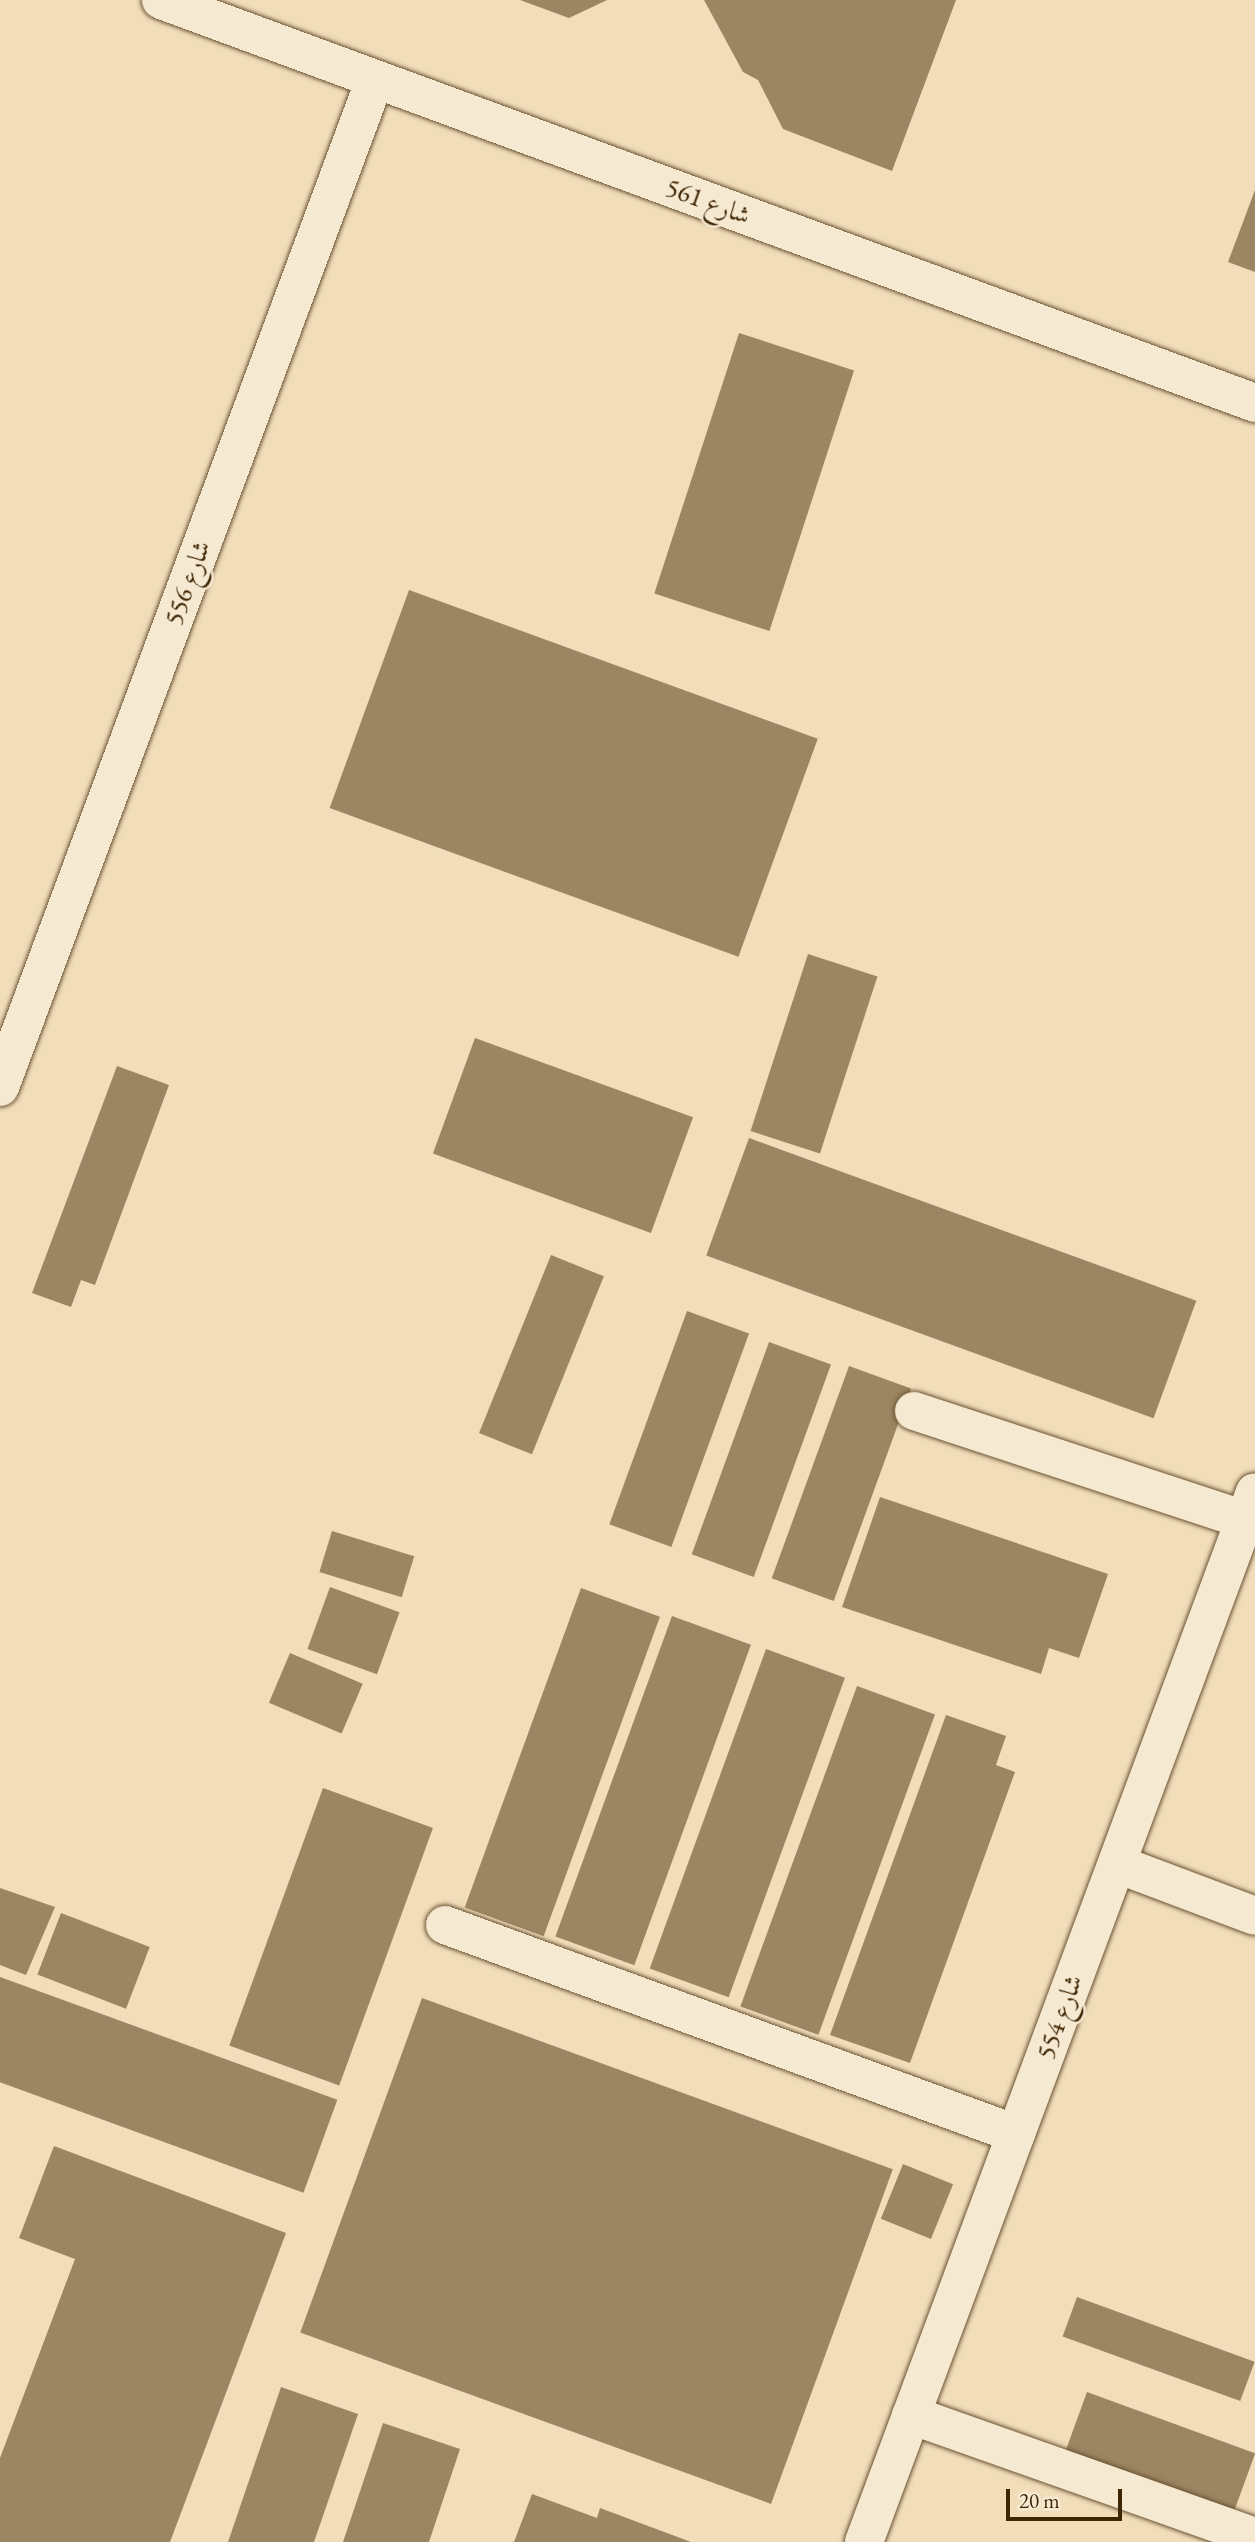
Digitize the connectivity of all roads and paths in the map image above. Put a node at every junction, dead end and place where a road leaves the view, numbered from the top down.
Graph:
1 (161, 0) edge
2 (375, 79) junction
3 (1255, 403) edge
4 (0, 1087) edge
5 (914, 1411) dead end
6 (1250, 1506) edge
7 (1116, 1864) junction
8 (1255, 1916) edge
9 (445, 1925) dead end
10 (1016, 2134) junction
11 (911, 2415) junction
12 (1255, 2537) edge
13 (864, 2542) edge

1 - 2 street, شارع 561
2 - 3 street, شارع 561
2 - 4 street, شارع 556
5 - 6 street
6 - 7 street, شارع 554
7 - 8 street
7 - 10 street, شارع 554
9 - 10 street
10 - 11 street, شارع 554
11 - 12 street
11 - 13 street, شارع 554

